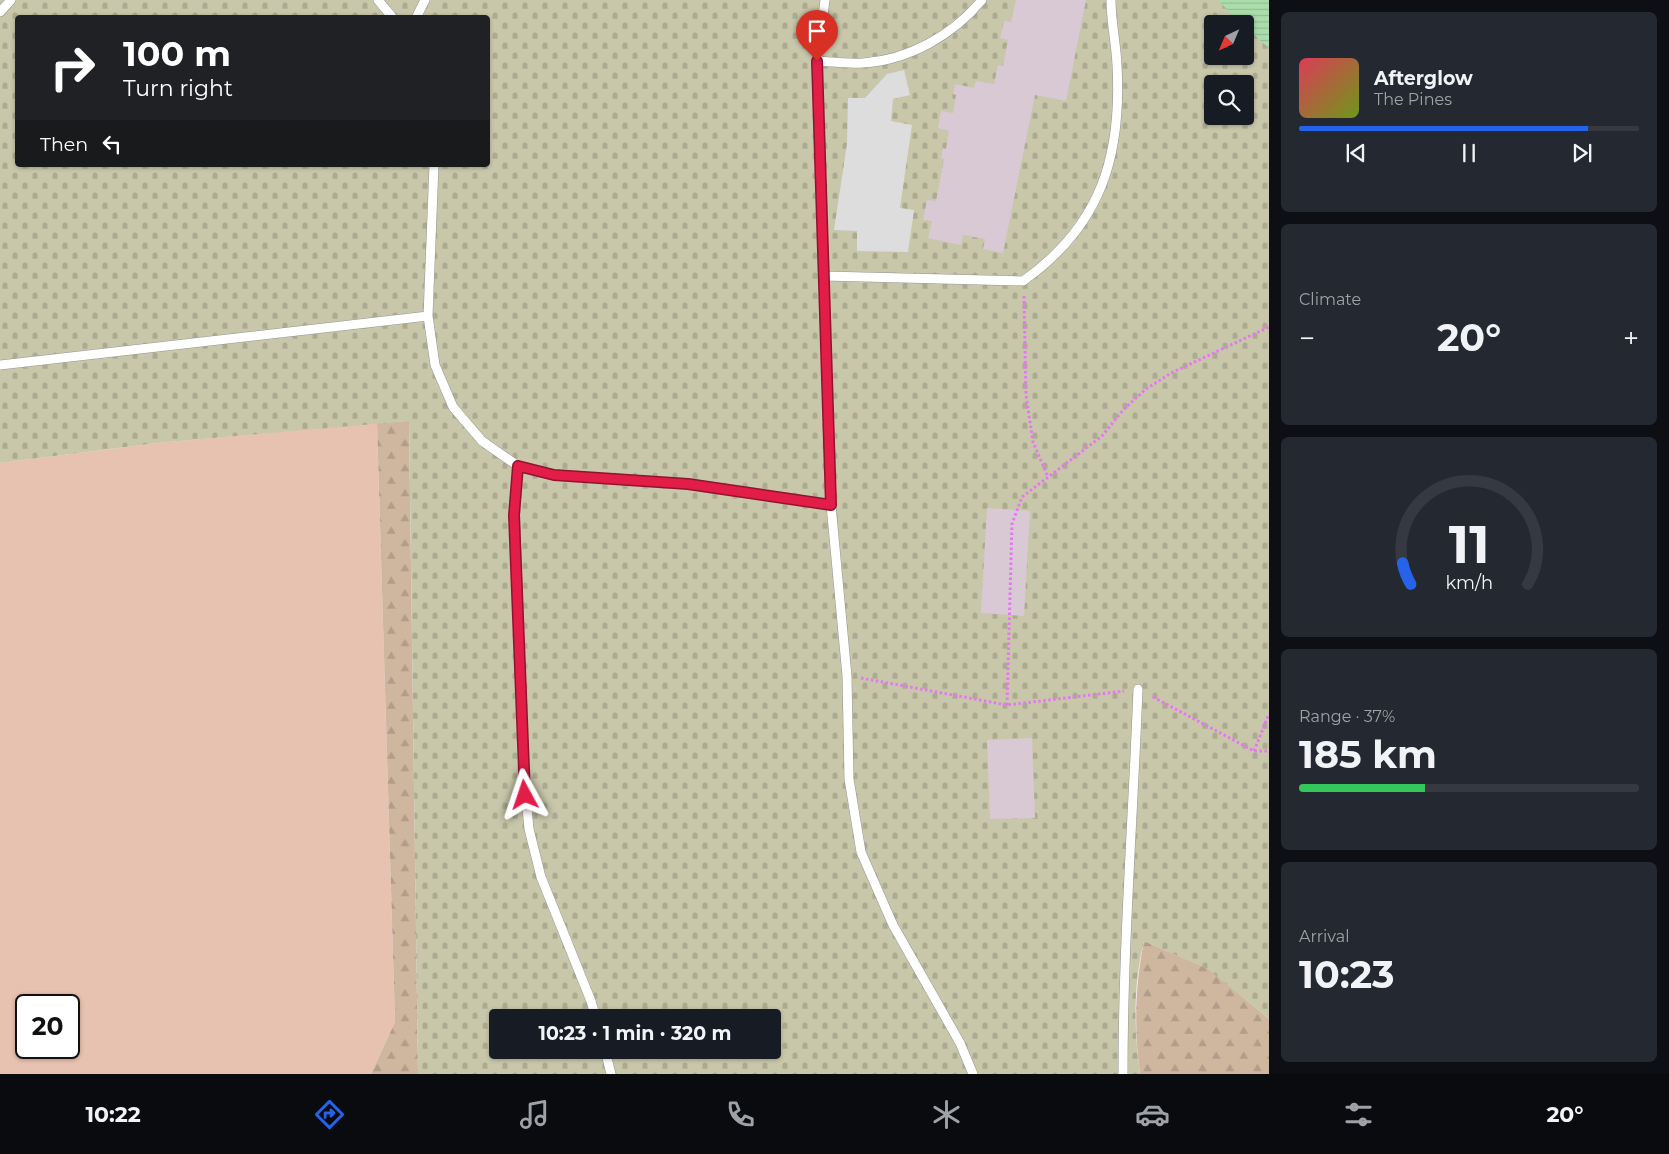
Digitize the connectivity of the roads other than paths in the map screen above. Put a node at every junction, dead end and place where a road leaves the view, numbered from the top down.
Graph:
1 (10, 0) edge
2 (378, 0) edge
3 (425, 0) edge
4 (825, 0) edge
5 (982, 0) edge
6 (1111, 0) edge
7 (0, 12) edge
8 (390, 15) edge
9 (418, 15) edge
10 (817, 61) junction
11 (434, 167) edge
12 (824, 276) junction
13 (428, 316) junction
14 (0, 365) edge
15 (518, 466) junction
16 (831, 505) junction
17 (1138, 689) road end
18 (594, 1009) edge
19 (607, 1059) edge
20 (611, 1074) edge
21 (973, 1074) edge
22 (1123, 1074) edge

1 - 7 lane
2 - 8 lane
3 - 9 lane
4 - 10 lane
5 - 10 lane
6 - 12 lane
10 - 12 lane
11 - 13 lane
12 - 16 lane
13 - 14 lane
13 - 15 lane
15 - 16 lane
15 - 18 lane
16 - 21 lane
17 - 22 lane
19 - 20 lane

